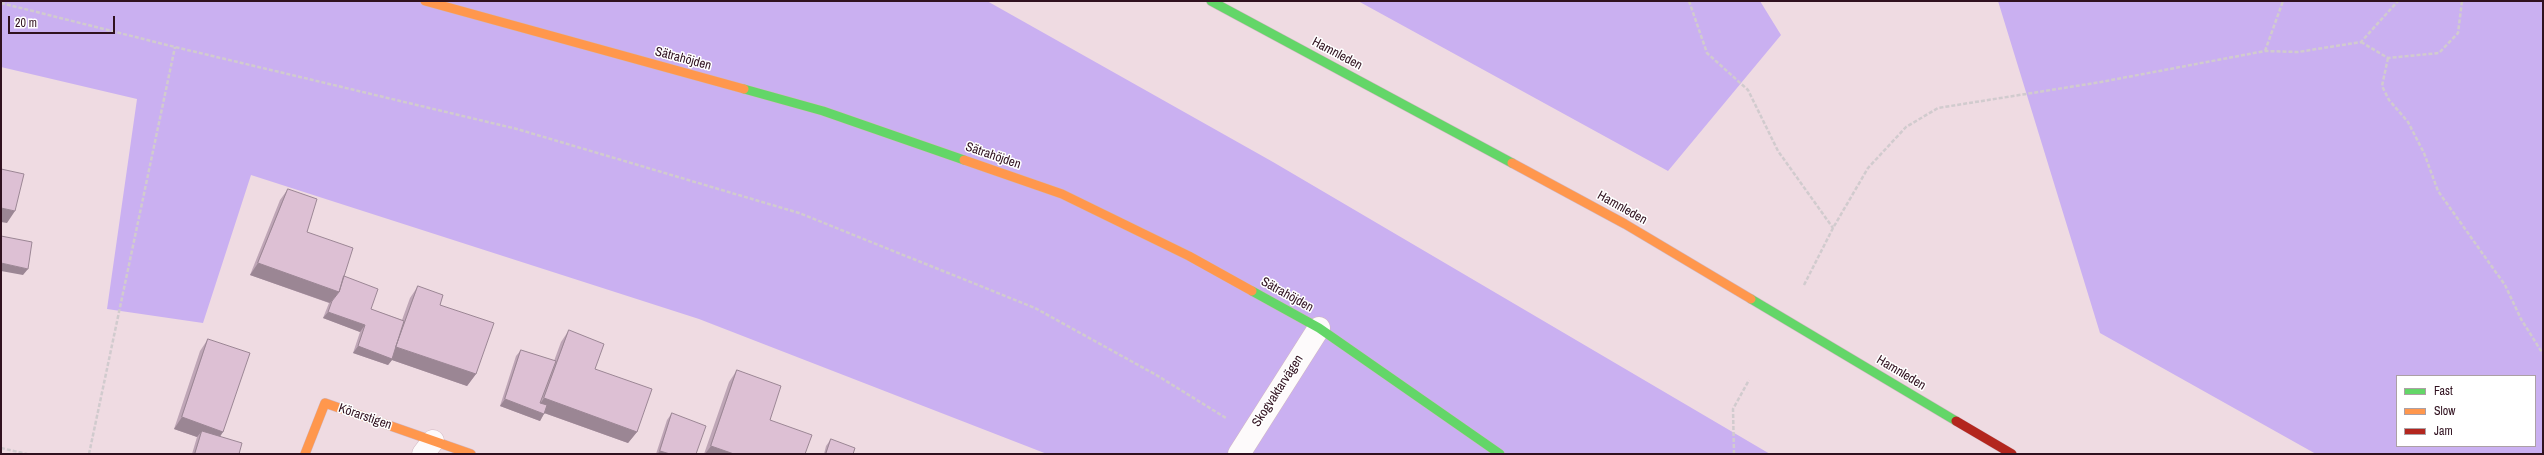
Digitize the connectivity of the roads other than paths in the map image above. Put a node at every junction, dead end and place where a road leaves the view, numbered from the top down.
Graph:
1 (425, 1) edge
2 (1211, 1) edge
3 (1319, 328) junction
4 (428, 447) edge
5 (306, 454) edge
6 (471, 454) edge
7 (1239, 454) edge
8 (1500, 454) edge
9 (2012, 454) edge

1 - 3 street, Sätrahöjden
2 - 9 street, Hamnleden
3 - 7 street, Skogvaktarvägen
3 - 8 street, Sätrahöjden
4 - 5 street, Körarstigen
4 - 6 street, Körarstigen

